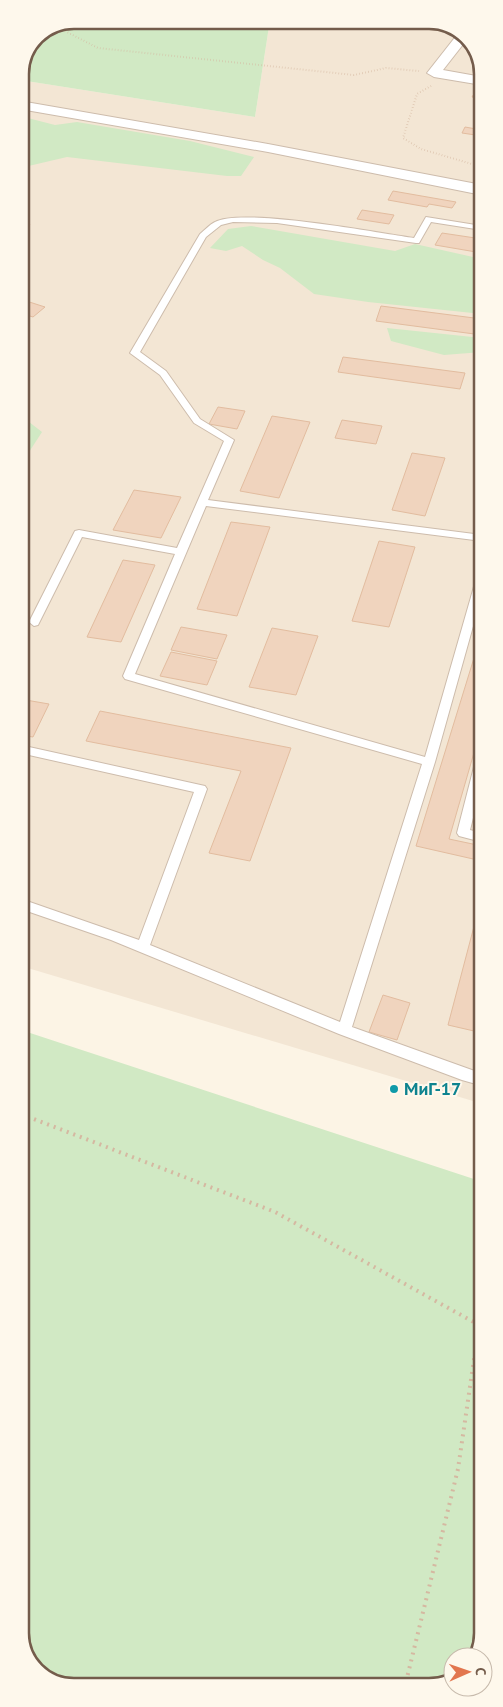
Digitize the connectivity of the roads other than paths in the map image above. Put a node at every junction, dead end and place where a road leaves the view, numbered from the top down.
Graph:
1 (459, 40) edge
2 (474, 80) edge
3 (29, 107) edge
4 (474, 188) edge
5 (474, 227) edge
6 (202, 502) junction
7 (474, 537) edge
8 (181, 552) junction
9 (474, 604) edge
10 (34, 622) dead end
11 (29, 751) edge
12 (429, 762) junction
13 (474, 790) edge
14 (474, 835) edge
15 (29, 907) edge
16 (143, 947) junction
17 (344, 1030) junction
18 (474, 1078) edge

1 - 2 street
3 - 4 street
5 - 6 lane
6 - 7 lane
6 - 8 lane
8 - 10 lane
8 - 12 lane
9 - 12 lane
11 - 16 lane
12 - 17 lane
13 - 14 lane
15 - 16 lane
16 - 17 lane
17 - 18 lane

